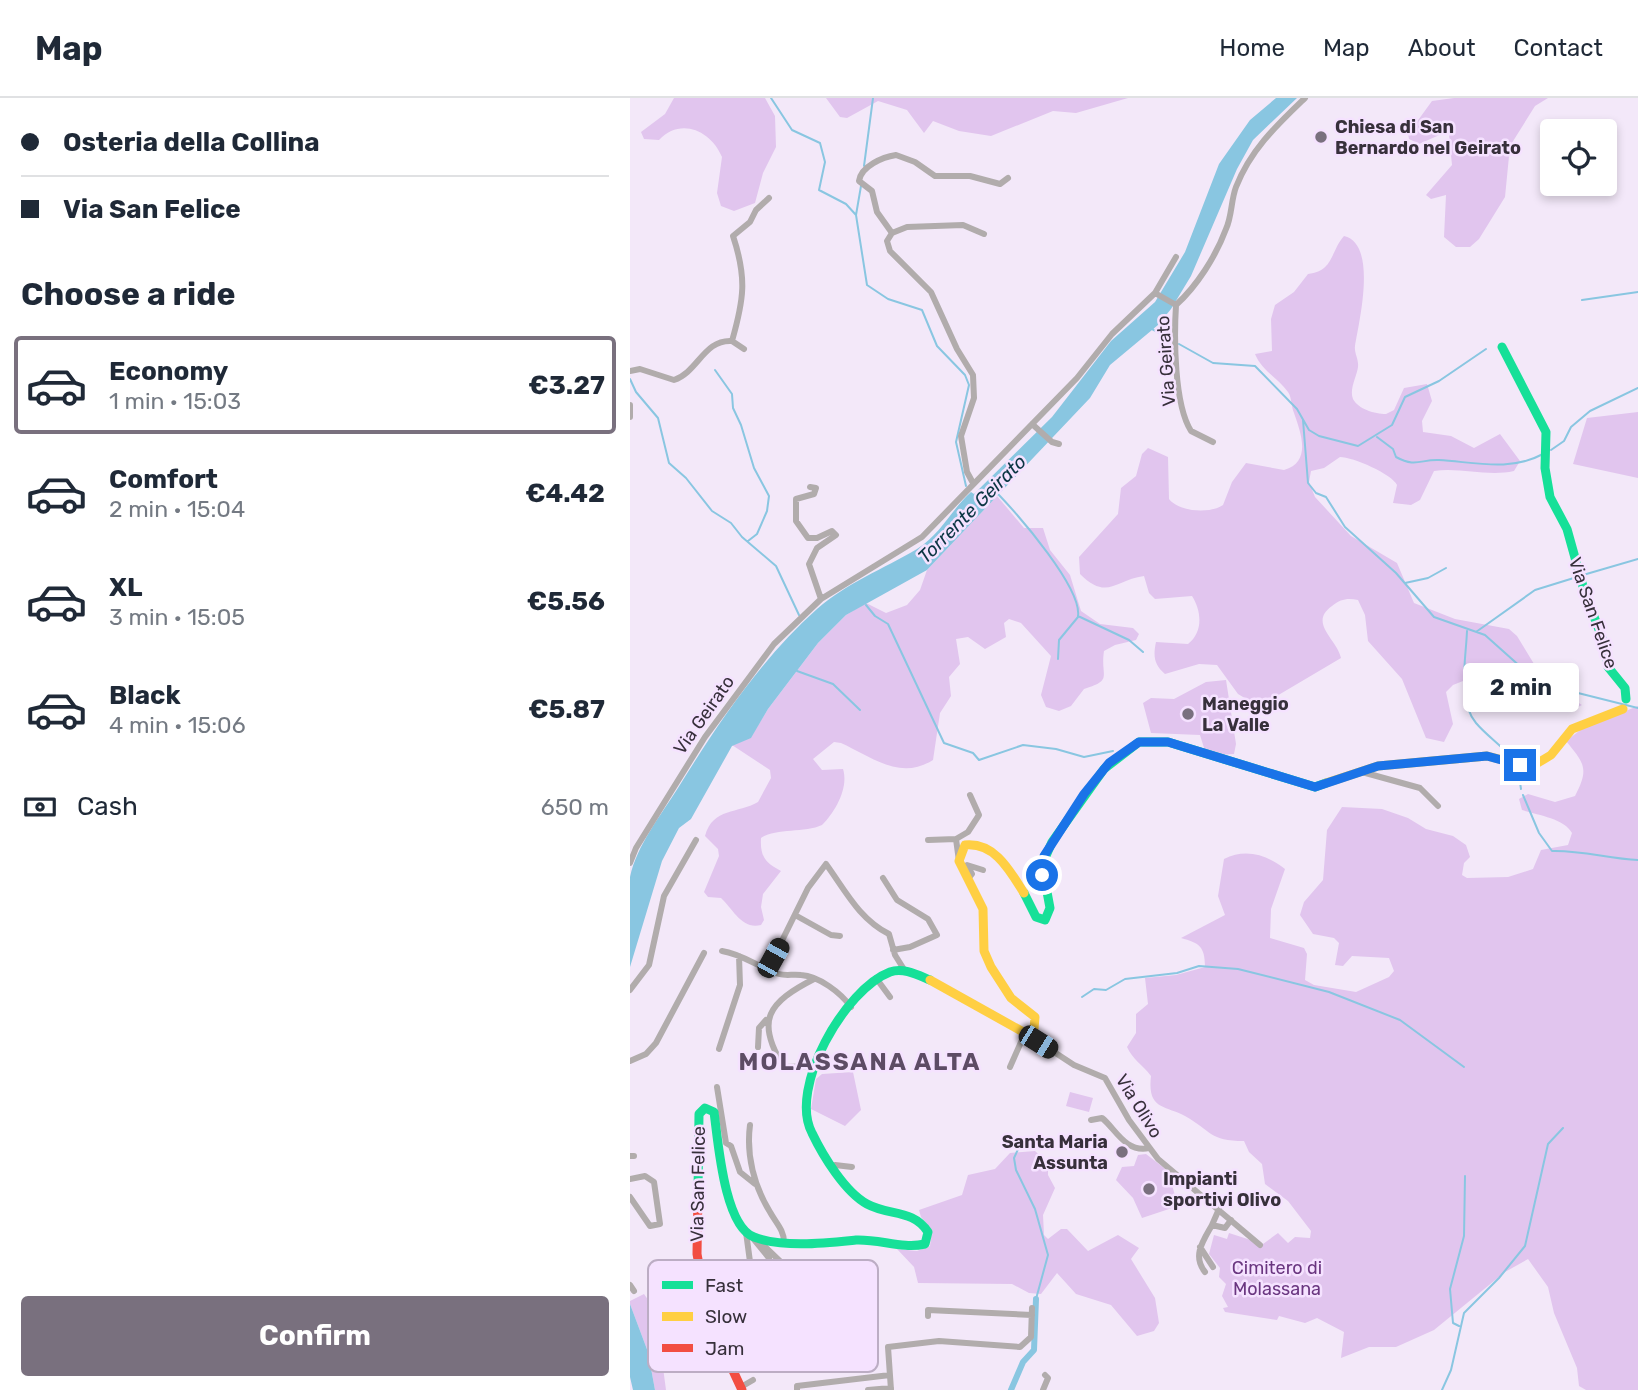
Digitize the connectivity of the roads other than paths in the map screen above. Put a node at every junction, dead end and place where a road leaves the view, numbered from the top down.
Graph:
1 (1305, 98) edge
2 (1008, 178) dead end
3 (769, 198) dead end
4 (892, 233) junction
5 (984, 234) dead end
6 (1176, 257) dead end
7 (1157, 294) junction
8 (1175, 305) junction
9 (732, 341) junction
10 (1500, 344) dead end
11 (744, 349) dead end
12 (630, 371) edge
13 (630, 405) edge
14 (630, 418) edge
15 (1035, 426) junction
16 (1213, 442) dead end
17 (1055, 443) dead end
18 (972, 484) junction
19 (810, 487) dead end
20 (821, 599) junction
21 (1362, 772) junction
22 (970, 795) dead end
23 (1438, 806) dead end
24 (956, 839) junction
25 (928, 840) dead end
26 (696, 841) dead end
27 (959, 861) junction
28 (630, 862) edge
29 (983, 870) dead end
30 (883, 878) dead end
31 (968, 880) junction
32 (795, 915) junction
33 (841, 936) dead end
34 (893, 950) junction
35 (722, 951) dead end
36 (704, 953) dead end
37 (738, 956) junction
38 (768, 969) junction
39 (905, 971) junction
40 (876, 978) junction
41 (814, 979) junction
42 (630, 989) edge
43 (890, 997) dead end
44 (851, 1007) junction
45 (767, 1018) junction
46 (1026, 1033) junction
47 (758, 1047) dead end
48 (719, 1049) dead end
49 (630, 1060) edge
50 (816, 1066) junction
51 (1010, 1067) dead end
52 (717, 1087) dead end
53 (1090, 1120) dead end
54 (750, 1125) dead end
55 (1149, 1149) junction
56 (835, 1165) junction
57 (852, 1167) dead end
58 (630, 1179) edge
59 (760, 1194) junction
60 (630, 1198) edge
61 (1219, 1209) junction
62 (1231, 1220) junction
63 (1212, 1225) junction
64 (752, 1237) junction
65 (785, 1242) junction
66 (1260, 1245) dead end
67 (1200, 1247) junction
68 (698, 1260) edge
69 (752, 1260) edge
70 (769, 1260) edge
71 (778, 1260) edge
72 (1213, 1267) dead end
73 (1205, 1272) dead end
74 (928, 1316) dead end
75 (734, 1372) edge
76 (890, 1375) junction
77 (1045, 1375) dead end
78 (752, 1380) dead end
79 (845, 1381) junction
80 (741, 1388) edge
81 (891, 1389) edge
82 (797, 1390) edge
83 (846, 1390) edge
84 (869, 1390) edge
85 (1043, 1390) edge

1 - 8 street, Via Geirato
2 - 4 street
3 - 9 street
4 - 5 street
4 - 18 street
6 - 7 street, Via Geirato
7 - 8 street, Via Geirato
7 - 15 street, Via Geirato
8 - 16 street, Via Geirato
9 - 11 street
9 - 12 street
10 - 21 street, Via San Felice
13 - 14 street
15 - 17 street
15 - 18 street, Via Geirato
18 - 20 street, Via Geirato
19 - 20 street
20 - 28 street, Via Geirato
21 - 23 street
21 - 27 street, Via San Felice
22 - 24 street
24 - 25 street
24 - 27 street
26 - 42 street
27 - 31 street
29 - 31 street
30 - 34 street
31 - 46 street
32 - 33 street
32 - 34 street
32 - 38 street
34 - 39 street
35 - 37 street
36 - 49 street
37 - 38 street
37 - 48 street
38 - 41 street
39 - 40 street
39 - 46 street
40 - 43 street
40 - 44 street
41 - 44 street
41 - 45 street
44 - 50 street
45 - 47 street
45 - 50 street
46 - 51 street
46 - 55 street, Via Olivo
50 - 56 street
52 - 59 street
53 - 55 street
54 - 59 street
55 - 61 street, Via Olivo
56 - 57 street
56 - 65 street
58 - 60 street
59 - 65 street
61 - 62 street, Via Olivo
61 - 63 street
62 - 63 street
62 - 66 street, Via Olivo
63 - 67 street
64 - 65 street
64 - 68 street, Via San Felice
64 - 69 street, Via San Felice
64 - 70 street, Via San Felice
64 - 71 street, Via San Felice
67 - 72 street
67 - 73 street
74 - 76 street
75 - 80 street, Via San Felice
76 - 79 street
76 - 81 street
77 - 85 street
78 - 80 street
79 - 82 street
79 - 83 street
81 - 84 street

